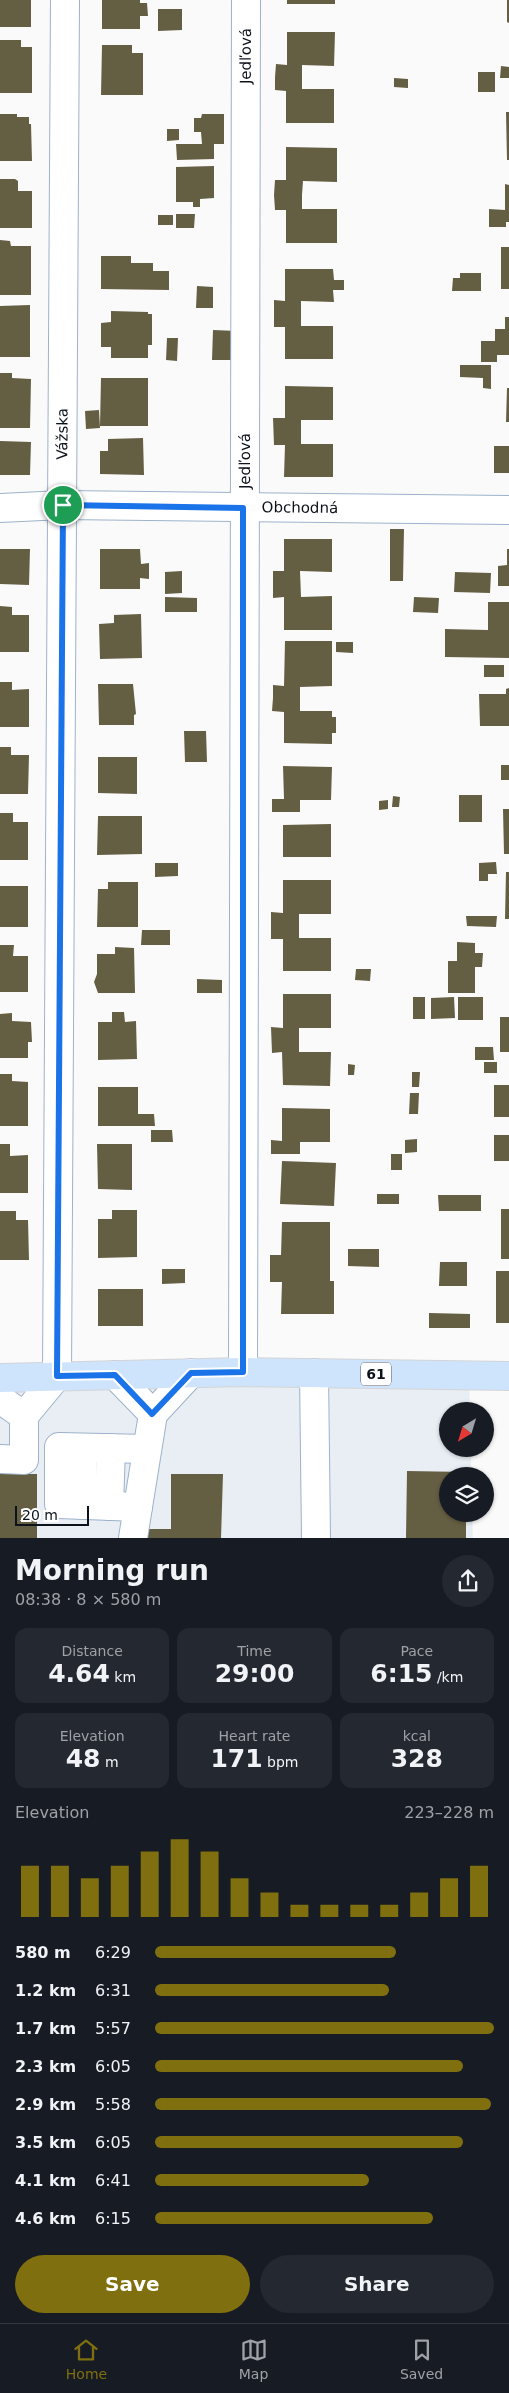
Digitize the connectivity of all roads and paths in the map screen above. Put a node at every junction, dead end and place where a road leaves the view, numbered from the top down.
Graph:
1 (65, 0) edge
2 (246, 0) edge
3 (63, 505) junction
4 (0, 508) edge
5 (243, 508) junction
6 (509, 510) edge
7 (243, 1372) junction
8 (191, 1373) junction
9 (314, 1373) junction
10 (115, 1375) junction
11 (57, 1376) junction
12 (509, 1376) edge
13 (0, 1378) edge
14 (0, 1399) edge
15 (152, 1414) junction
16 (24, 1416) junction
17 (111, 1448) junction
18 (147, 1450) junction
19 (0, 1459) edge
20 (110, 1506) junction
21 (138, 1508) junction
22 (133, 1538) edge
23 (316, 1538) edge

1 - 3 street, Vážska
2 - 5 street, Jedľová
3 - 4 street, Obchodná
3 - 5 street, Obchodná
3 - 11 street, Vážska
5 - 6 street, Obchodná
5 - 7 street, Jedľová
7 - 8 main road, 61
7 - 9 main road, 61
8 - 10 main road, 61
8 - 15 street
9 - 12 main road, 61
9 - 23 street
10 - 11 main road, 61
10 - 15 street
11 - 13 main road, 61
11 - 16 street
14 - 16 street
15 - 18 street
16 - 19 street
17 - 18 street
17 - 20 street
17 - 20 street
18 - 21 street
20 - 21 street
21 - 22 street

